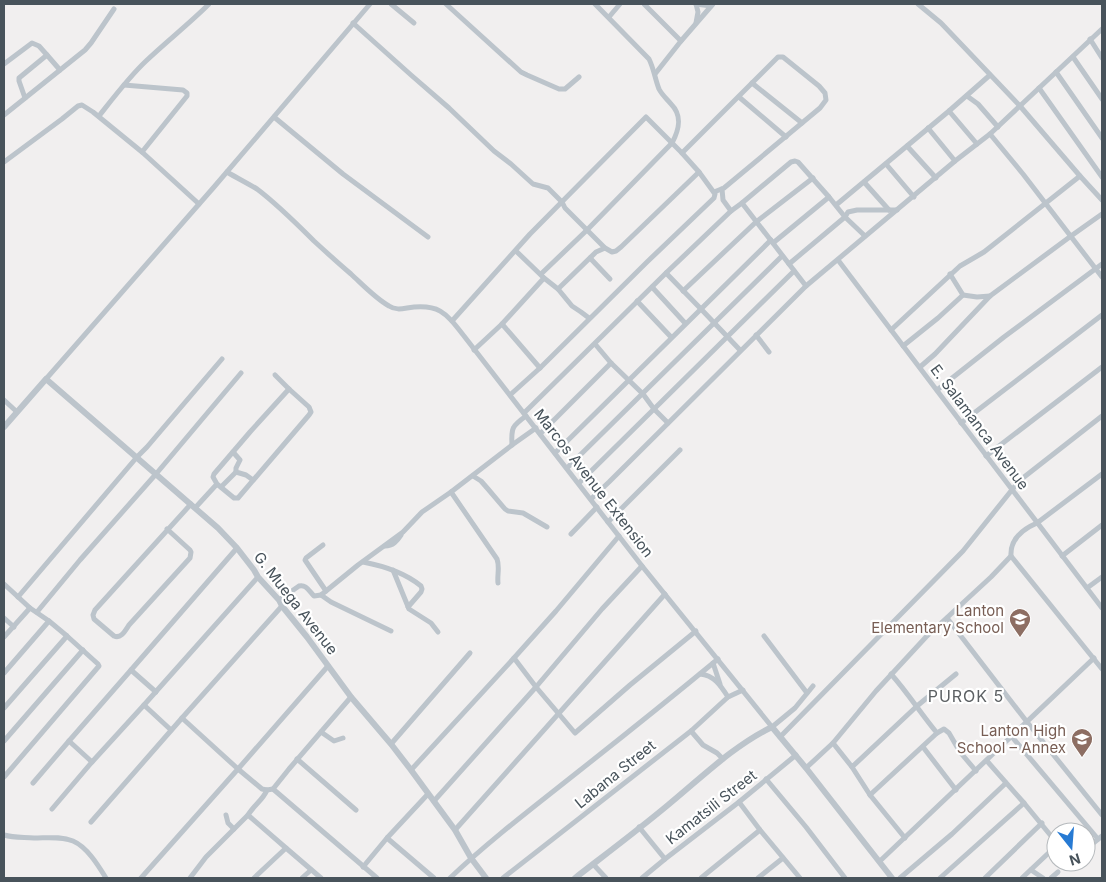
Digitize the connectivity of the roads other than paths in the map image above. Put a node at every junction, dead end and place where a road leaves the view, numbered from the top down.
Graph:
1 (209, 4) edge
2 (370, 4) edge
3 (391, 4) edge
4 (446, 4) edge
5 (595, 4) edge
6 (620, 4) edge
7 (644, 4) edge
8 (696, 4) edge
9 (918, 4) edge
10 (712, 5) edge
11 (114, 9) dead end
12 (609, 17) junction
13 (353, 23) junction
14 (414, 23) dead end
15 (696, 24) junction
16 (1102, 29) edge
17 (1090, 39) junction
18 (681, 41) junction
19 (47, 55) junction
20 (1073, 56) junction
21 (1102, 58) edge
22 (4, 64) edge
23 (60, 70) junction
24 (1056, 72) junction
25 (655, 74) junction
26 (990, 75) junction
27 (579, 77) dead end
28 (752, 83) junction
29 (124, 85) junction
30 (1039, 88) junction
31 (739, 96) junction
32 (966, 96) junction
33 (25, 98) junction
34 (1102, 99) edge
35 (1020, 106) junction
36 (949, 111) junction
37 (4, 115) edge
38 (99, 116) junction
39 (274, 117) junction
40 (802, 123) junction
41 (998, 127) junction
42 (928, 128) junction
43 (990, 134) junction
44 (786, 137) junction
45 (1102, 138) edge
46 (672, 143) junction
47 (977, 144) junction
48 (907, 146) junction
49 (142, 152) junction
50 (682, 153) junction
51 (955, 161) junction
52 (4, 162) edge
53 (886, 164) junction
54 (227, 172) junction
55 (699, 172) junction
56 (1080, 176) junction
57 (1102, 177) edge
58 (813, 178) junction
59 (936, 178) junction
60 (864, 182) junction
61 (722, 189) junction
62 (714, 192) junction
63 (829, 197) junction
64 (914, 197) junction
65 (1102, 200) edge
66 (562, 202) junction
67 (199, 204) junction
68 (742, 204) junction
69 (1046, 204) junction
70 (836, 205) junction
71 (557, 207) junction
72 (565, 208) junction
73 (889, 210) junction
74 (897, 210) junction
75 (731, 211) junction
76 (1102, 214) edge
77 (845, 217) junction
78 (756, 222) junction
79 (587, 230) junction
80 (865, 236) junction
81 (1071, 236) junction
82 (428, 237) dead end
83 (598, 242) junction
84 (772, 242) junction
85 (605, 248) junction
86 (516, 251) junction
87 (596, 252) junction
88 (782, 256) junction
89 (590, 258) junction
90 (838, 260) junction
91 (789, 264) junction
92 (1102, 264) edge
93 (1096, 269) junction
94 (794, 271) junction
95 (666, 273) junction
96 (950, 274) junction
97 (543, 276) junction
98 (1102, 277) edge
99 (610, 279) dead end
100 (806, 286) junction
101 (652, 287) junction
102 (558, 289) junction
103 (683, 291) junction
104 (963, 295) junction
105 (990, 296) junction
106 (638, 301) junction
107 (701, 309) junction
108 (1102, 315) edge
109 (589, 318) junction
110 (452, 321) junction
111 (714, 322) junction
112 (685, 323) junction
113 (502, 324) junction
114 (891, 330) junction
115 (756, 335) junction
116 (728, 336) junction
117 (671, 337) junction
118 (595, 344) junction
119 (903, 346) junction
120 (474, 350) junction
121 (740, 350) junction
122 (769, 352) dead end
123 (222, 359) dead end
124 (611, 363) junction
125 (920, 367) junction
126 (1102, 367) edge
127 (540, 368) junction
128 (241, 373) dead end
129 (275, 375) dead end
130 (46, 379) junction
131 (629, 381) junction
132 (289, 388) junction
133 (937, 390) junction
134 (642, 394) junction
135 (510, 395) junction
136 (4, 400) edge
137 (654, 409) junction
138 (17, 412) junction
139 (525, 415) junction
140 (1102, 416) edge
141 (961, 423) junction
142 (668, 424) junction
143 (4, 427) edge
144 (536, 428) junction
145 (540, 434) junction
146 (512, 445) junction
147 (680, 450) dead end
148 (233, 452) junction
149 (555, 453) junction
150 (986, 456) junction
151 (137, 457) junction
152 (567, 468) junction
153 (236, 472) junction
154 (156, 474) junction
155 (1102, 474) edge
156 (473, 476) junction
157 (253, 480) junction
158 (579, 483) junction
159 (219, 485) junction
160 (1012, 490) junction
161 (451, 492) junction
162 (591, 499) junction
163 (193, 506) junction
164 (597, 507) junction
165 (608, 522) junction
166 (1037, 523) junction
167 (1102, 525) edge
168 (547, 527) dead end
169 (167, 529) junction
170 (571, 534) dead end
171 (619, 536) junction
172 (323, 545) dead end
173 (237, 548) junction
174 (1011, 556) junction
175 (1062, 556) junction
176 (363, 562) junction
177 (642, 566) junction
178 (392, 570) junction
179 (1102, 577) edge
180 (258, 578) junction
181 (498, 583) dead end
182 (4, 584) edge
183 (1087, 588) junction
184 (326, 591) junction
185 (665, 594) junction
186 (321, 595) junction
187 (18, 597) junction
188 (281, 603) junction
189 (408, 607) junction
190 (30, 608) junction
191 (1102, 608) edge
192 (37, 612) junction
193 (4, 618) edge
194 (946, 618) junction
195 (49, 621) junction
196 (14, 627) junction
197 (696, 631) junction
198 (391, 632) dead end
199 (438, 632) dead end
200 (67, 636) junction
201 (764, 636) dead end
202 (4, 637) edge
203 (83, 650) junction
204 (470, 653) dead end
205 (514, 658) junction
206 (1094, 658) junction
207 (718, 659) junction
208 (713, 664) junction
209 (328, 666) junction
210 (1102, 669) edge
211 (131, 670) junction
212 (4, 674) edge
213 (700, 674) junction
214 (891, 674) junction
215 (956, 674) dead end
216 (720, 686) junction
217 (813, 686) dead end
218 (536, 687) junction
219 (743, 690) junction
220 (156, 692) junction
221 (807, 693) junction
222 (351, 697) junction
223 (728, 697) junction
224 (144, 705) junction
225 (916, 706) junction
226 (4, 708) edge
227 (559, 713) junction
228 (182, 718) junction
229 (1027, 722) junction
230 (772, 727) junction
231 (171, 730) junction
232 (691, 731) junction
233 (321, 732) junction
234 (937, 733) junction
235 (780, 737) junction
236 (1012, 737) junction
237 (343, 738) dead end
238 (4, 741) edge
239 (69, 741) junction
240 (833, 743) junction
241 (391, 744) junction
242 (923, 747) junction
243 (796, 755) junction
244 (297, 759) junction
245 (723, 759) junction
246 (987, 761) junction
247 (92, 762) junction
248 (852, 767) junction
249 (806, 768) junction
250 (238, 769) junction
251 (411, 770) junction
252 (976, 771) junction
253 (4, 777) edge
254 (766, 779) junction
255 (33, 783) dead end
256 (1006, 783) junction
257 (270, 790) junction
258 (956, 790) junction
259 (428, 794) junction
260 (870, 795) junction
261 (434, 801) junction
262 (739, 802) junction
263 (1024, 802) junction
264 (52, 809) dead end
265 (356, 810) dead end
266 (1102, 814) edge
267 (248, 815) junction
268 (226, 816) dead end
269 (90, 822) dead end
270 (1042, 823) junction
271 (639, 827) junction
272 (1046, 828) edge
273 (234, 829) junction
274 (455, 830) junction
275 (760, 830) junction
276 (4, 835) edge
277 (1100, 837) edge
278 (387, 838) junction
279 (905, 838) junction
280 (286, 848) junction
281 (1046, 856) edge
282 (471, 858) junction
283 (783, 858) junction
284 (665, 859) junction
285 (880, 861) junction
286 (593, 864) junction
287 (363, 867) junction
288 (311, 870) junction
289 (1031, 870) junction
290 (1058, 872) dead end
291 (106, 878) edge
292 (141, 878) edge
293 (190, 878) edge
294 (254, 878) edge
295 (302, 878) edge
296 (321, 878) edge
297 (377, 878) edge
298 (434, 878) edge
299 (450, 878) edge
300 (486, 878) edge
301 (503, 878) edge
302 (575, 878) edge
303 (606, 878) edge
304 (642, 878) edge
305 (701, 878) edge
306 (758, 878) edge
307 (800, 878) edge
308 (845, 878) edge
309 (892, 878) edge
310 (900, 878) edge
311 (940, 878) edge
312 (985, 878) edge
313 (1022, 878) edge
314 (1044, 878) edge
315 (1051, 878) edge

1 - 29 street
2 - 13 street
3 - 14 street
4 - 27 street
5 - 12 street
6 - 12 street
7 - 18 street
8 - 10 street
8 - 15 street
9 - 26 street
10 - 15 street
11 - 23 street
12 - 25 street
13 - 39 street
13 - 66 street
15 - 18 street
16 - 17 street
17 - 20 street
17 - 21 street
18 - 25 street
19 - 22 street
19 - 23 street
19 - 33 street
20 - 24 street
20 - 34 street
23 - 33 street
24 - 30 street
24 - 45 street
25 - 46 street
26 - 32 street
26 - 35 street
28 - 31 street
28 - 40 street
28 - 40 street
29 - 38 street
29 - 49 street
30 - 35 street
30 - 57 street
31 - 44 street
31 - 50 street
32 - 36 street
32 - 41 street
33 - 37 street
35 - 41 street
35 - 56 street
36 - 42 street
36 - 47 street
38 - 49 street
38 - 52 street
39 - 54 street
39 - 82 street
40 - 44 street
41 - 43 street
42 - 48 street
42 - 51 street
43 - 47 street
43 - 69 street
44 - 61 street
46 - 50 street
46 - 66 street
46 - 79 street
47 - 51 street
48 - 53 street
48 - 59 street
49 - 67 street
50 - 55 street
51 - 59 street
53 - 60 street
53 - 64 street
54 - 67 street
54 - 110 street, Marcos Avenue Extension
55 - 62 street
55 - 85 street
56 - 65 street
56 - 69 street
58 - 63 street
58 - 68 street
58 - 78 street
59 - 64 street
60 - 70 street
60 - 73 street
61 - 62 street
61 - 75 street
62 - 109 street
63 - 70 street
63 - 84 street
64 - 74 street
66 - 71 street
66 - 72 street
67 - 130 street
68 - 75 street
68 - 78 street
69 - 81 street
69 - 96 street
70 - 77 street
71 - 72 street
71 - 86 street
72 - 79 street
73 - 74 street
73 - 77 street
74 - 80 street
75 - 95 street
76 - 81 street
77 - 80 street
77 - 91 street
78 - 84 street
78 - 103 street
79 - 83 street
79 - 97 street
80 - 90 street
81 - 93 street
81 - 105 street
83 - 85 street
83 - 87 street
84 - 88 street
84 - 107 street
85 - 87 street
86 - 97 street
86 - 110 street
87 - 89 street
88 - 91 street
88 - 111 street
89 - 99 street
89 - 102 street
90 - 100 street
90 - 114 street, E. Salamanca Avenue
91 - 94 street
92 - 93 street
93 - 98 street
93 - 133 street
94 - 100 street
94 - 116 street
95 - 101 street
95 - 103 street
96 - 104 street
96 - 114 street
97 - 102 street
97 - 113 street
100 - 115 street
101 - 106 street
101 - 112 street
102 - 109 street
103 - 107 street
104 - 105 street
104 - 119 street
105 - 125 street
106 - 117 street
106 - 118 street
107 - 111 street
107 - 112 street
108 - 141 street
109 - 127 street
110 - 120 street, Marcos Avenue Extension
111 - 116 street
111 - 134 street
112 - 117 street
113 - 120 street
113 - 127 street
114 - 119 street, E. Salamanca Avenue
115 - 121 street
115 - 122 street
116 - 121 street
116 - 137 street
117 - 131 street
118 - 124 street
118 - 139 street
119 - 125 street, E. Salamanca Avenue
120 - 135 street, Marcos Avenue Extension
121 - 142 street
123 - 151 street
124 - 131 street
124 - 145 street
125 - 133 street, E. Salamanca Avenue
126 - 150 street
127 - 135 street
128 - 154 street
129 - 132 street
130 - 138 street
130 - 151 street, G. Muega Avenue
131 - 134 street
131 - 149 street
132 - 148 street
132 - 157 street
133 - 141 street, E. Salamanca Avenue
134 - 137 street
134 - 152 street
135 - 139 street, Marcos Avenue Extension
136 - 138 street
137 - 142 street
137 - 158 street
138 - 143 street
139 - 144 street, Marcos Avenue Extension
139 - 146 street
140 - 160 street
141 - 150 street, E. Salamanca Avenue
142 - 162 street
144 - 145 street, Marcos Avenue Extension
144 - 146 street
145 - 149 street, Marcos Avenue Extension
146 - 156 street
147 - 165 street
148 - 153 street
148 - 159 street
149 - 152 street, Marcos Avenue Extension
150 - 160 street, E. Salamanca Avenue
151 - 154 street, G. Muega Avenue
151 - 187 street
152 - 158 street, Marcos Avenue Extension
153 - 157 street
153 - 159 street
154 - 163 street, G. Muega Avenue
154 - 192 street
155 - 166 street
156 - 161 street
156 - 168 street
157 - 159 street
158 - 162 street, Marcos Avenue Extension
159 - 163 street
160 - 166 street, E. Salamanca Avenue
160 - 235 street
161 - 176 street
161 - 181 street
162 - 164 street, Marcos Avenue Extension
163 - 169 street
163 - 173 street, G. Muega Avenue
164 - 165 street, Marcos Avenue Extension
164 - 170 street
165 - 171 street, Marcos Avenue Extension
166 - 174 street
166 - 175 street, E. Salamanca Avenue
167 - 175 street
169 - 169 street
171 - 177 street, Marcos Avenue Extension
171 - 205 street
172 - 184 street
173 - 180 street, G. Muega Avenue
173 - 211 street
174 - 194 street
174 - 206 street
175 - 183 street, E. Salamanca Avenue
176 - 178 street
176 - 184 street
177 - 185 street, Marcos Avenue Extension
177 - 218 street
178 - 189 street
178 - 189 street
179 - 183 street
180 - 188 street, G. Muega Avenue
180 - 220 street
182 - 187 street
183 - 191 street, E. Salamanca Avenue
184 - 186 street
185 - 197 street, Marcos Avenue Extension
185 - 227 street
186 - 188 street
186 - 198 street
187 - 190 street
188 - 209 street, G. Muega Avenue
188 - 228 street
189 - 199 street
190 - 192 street
190 - 196 street
192 - 195 street
193 - 196 street
194 - 214 street
194 - 229 street
195 - 200 street
195 - 212 street
196 - 202 street
197 - 207 street, Marcos Avenue Extension
197 - 227 street
200 - 203 street
200 - 226 street
201 - 221 street
203 - 238 street
203 - 253 street
204 - 241 street
205 - 218 street
205 - 251 street
206 - 210 street
206 - 229 street
207 - 208 street
207 - 219 street, Marcos Avenue Extension
208 - 213 street
208 - 216 street
209 - 222 street, G. Muega Avenue
209 - 250 street
211 - 220 street
211 - 239 street
213 - 216 street
213 - 282 street
214 - 225 street
214 - 240 street
215 - 225 street
216 - 223 street
217 - 221 street
218 - 227 street
218 - 261 street
219 - 223 street, Labana Street
219 - 230 street, Marcos Avenue Extension
220 - 224 street
221 - 230 street
222 - 233 street
222 - 241 street, G. Muega Avenue
223 - 232 street, Labana Street
224 - 231 street
224 - 247 street
225 - 234 street
225 - 248 street
227 - 274 street
228 - 231 street
228 - 250 street
229 - 236 street
229 - 266 street
230 - 235 street, Marcos Avenue Extension
230 - 245 street
231 - 269 street
232 - 245 street
232 - 301 street, Labana Street
233 - 237 street
233 - 244 street
234 - 242 street
234 - 252 street
235 - 243 street, Marcos Avenue Extension
236 - 246 street
236 - 277 street
239 - 247 street
239 - 255 street
240 - 248 street
240 - 249 street
241 - 251 street, G. Muega Avenue
242 - 258 street
242 - 260 street
243 - 249 street, Marcos Avenue Extension
243 - 254 street, Kamatsili Street
244 - 257 street
244 - 265 street
245 - 271 street
246 - 252 street
246 - 256 street
247 - 264 street
248 - 260 street
249 - 285 street, Marcos Avenue Extension
250 - 257 street
250 - 292 street
251 - 259 street, G. Muega Avenue
252 - 258 street
254 - 262 street, Kamatsili Street
254 - 308 street
256 - 263 street
256 - 310 street
257 - 267 street
257 - 287 street
258 - 279 street
259 - 261 street, G. Muega Avenue
259 - 278 street
260 - 279 street
261 - 274 street, G. Muega Avenue
262 - 275 street
262 - 284 street, Kamatsili Street
263 - 270 street
263 - 311 street
267 - 273 street
267 - 280 street
268 - 273 street
270 - 272 street
270 - 312 street
271 - 284 street
271 - 286 street
273 - 293 street
274 - 282 street, G. Muega Avenue
275 - 283 street
275 - 305 street
276 - 291 street
278 - 287 street
278 - 298 street
279 - 285 street
280 - 288 street
280 - 294 street
281 - 289 street
282 - 299 street
282 - 300 street, G. Muega Avenue
283 - 306 street
283 - 307 street
284 - 304 street, Kamatsili Street
285 - 309 street, Marcos Avenue Extension
286 - 302 street
286 - 303 street
287 - 297 street
288 - 295 street
288 - 296 street
289 - 313 street
289 - 314 street
290 - 315 street

